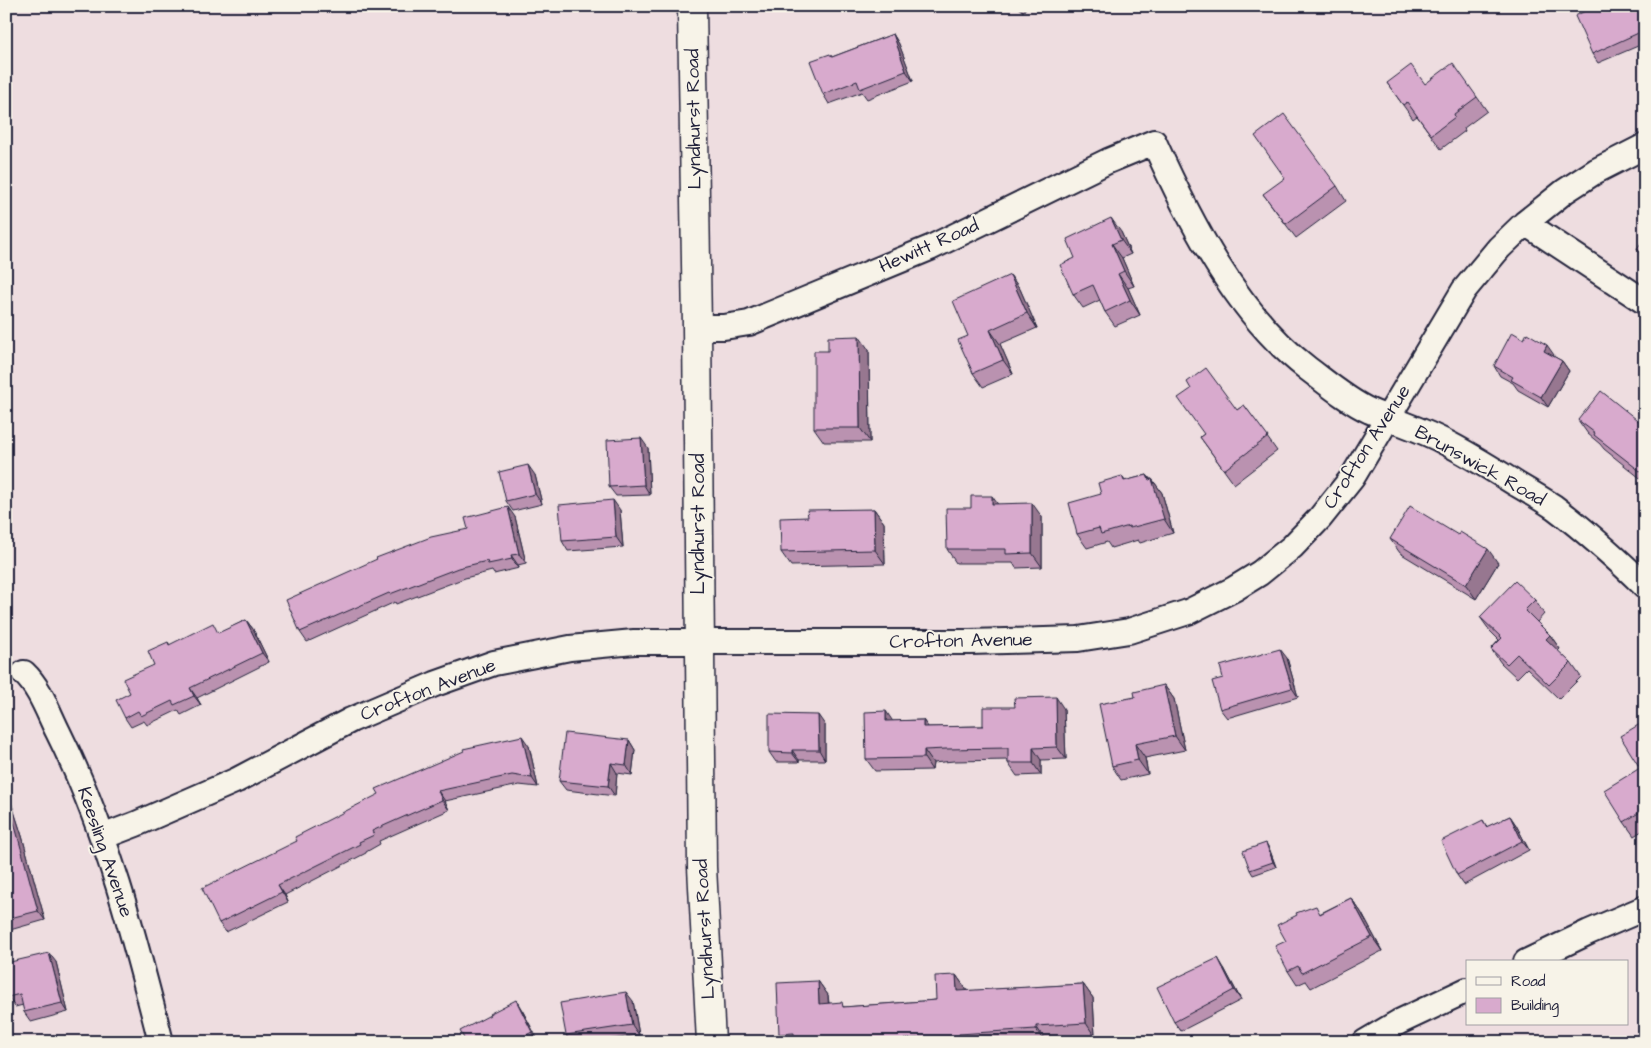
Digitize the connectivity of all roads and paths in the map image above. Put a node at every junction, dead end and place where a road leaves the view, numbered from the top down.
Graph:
1 (692, 6) edge
2 (1154, 142) joint
3 (1645, 146) edge
4 (1525, 223) junction
5 (1645, 302) edge
6 (697, 328) junction
7 (1388, 417) junction
8 (1645, 586) edge
9 (699, 642) junction
10 (24, 673) dead end
11 (102, 837) junction
12 (1645, 908) edge
13 (1530, 960) edge
14 (1466, 990) edge
15 (161, 1042) edge
16 (711, 1042) edge
17 (1365, 1042) edge

1 - 6 main road, Lyndhurst Road
2 - 6 street, Hewitt Road
2 - 7 street, Brunswick Road
3 - 4 street, Crofton Avenue
4 - 5 street
4 - 7 street, Crofton Avenue
6 - 9 main road, Lyndhurst Road
7 - 8 street, Brunswick Road
7 - 9 street, Crofton Avenue
9 - 11 street, Crofton Avenue
9 - 16 main road, Lyndhurst Road
10 - 11 street, Keesling Avenue
11 - 15 street, Keesling Avenue
12 - 13 street
14 - 17 street

